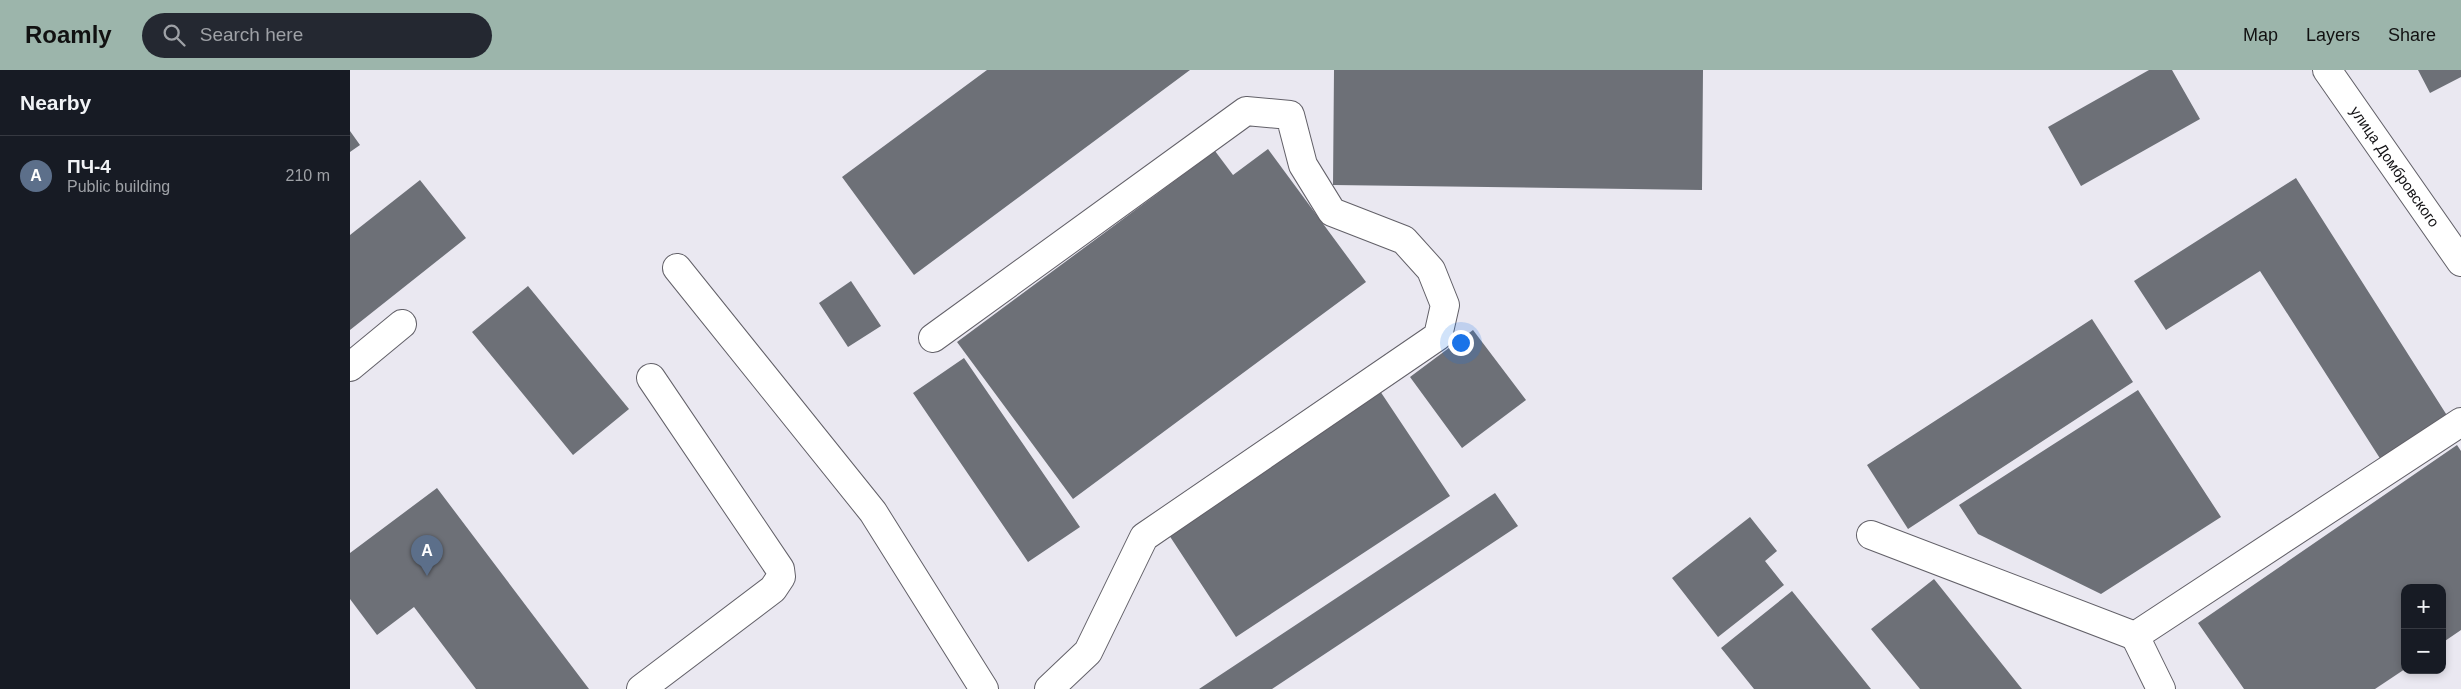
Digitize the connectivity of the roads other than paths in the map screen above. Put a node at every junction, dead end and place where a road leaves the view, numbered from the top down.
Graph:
1 (2328, 70) edge
2 (2461, 262) edge
3 (677, 268) dead end
4 (402, 324) dead end
5 (933, 338) dead end
6 (350, 367) edge
7 (651, 378) dead end
8 (2461, 422) edge
9 (1871, 535) dead end
10 (2135, 636) junction
11 (641, 689) edge
12 (984, 689) edge
13 (1049, 689) edge
14 (2161, 689) edge

1 - 2 street, улица Домбровского
3 - 12 street
4 - 6 street
5 - 13 street
7 - 11 street
8 - 10 street
9 - 10 street
10 - 14 street

